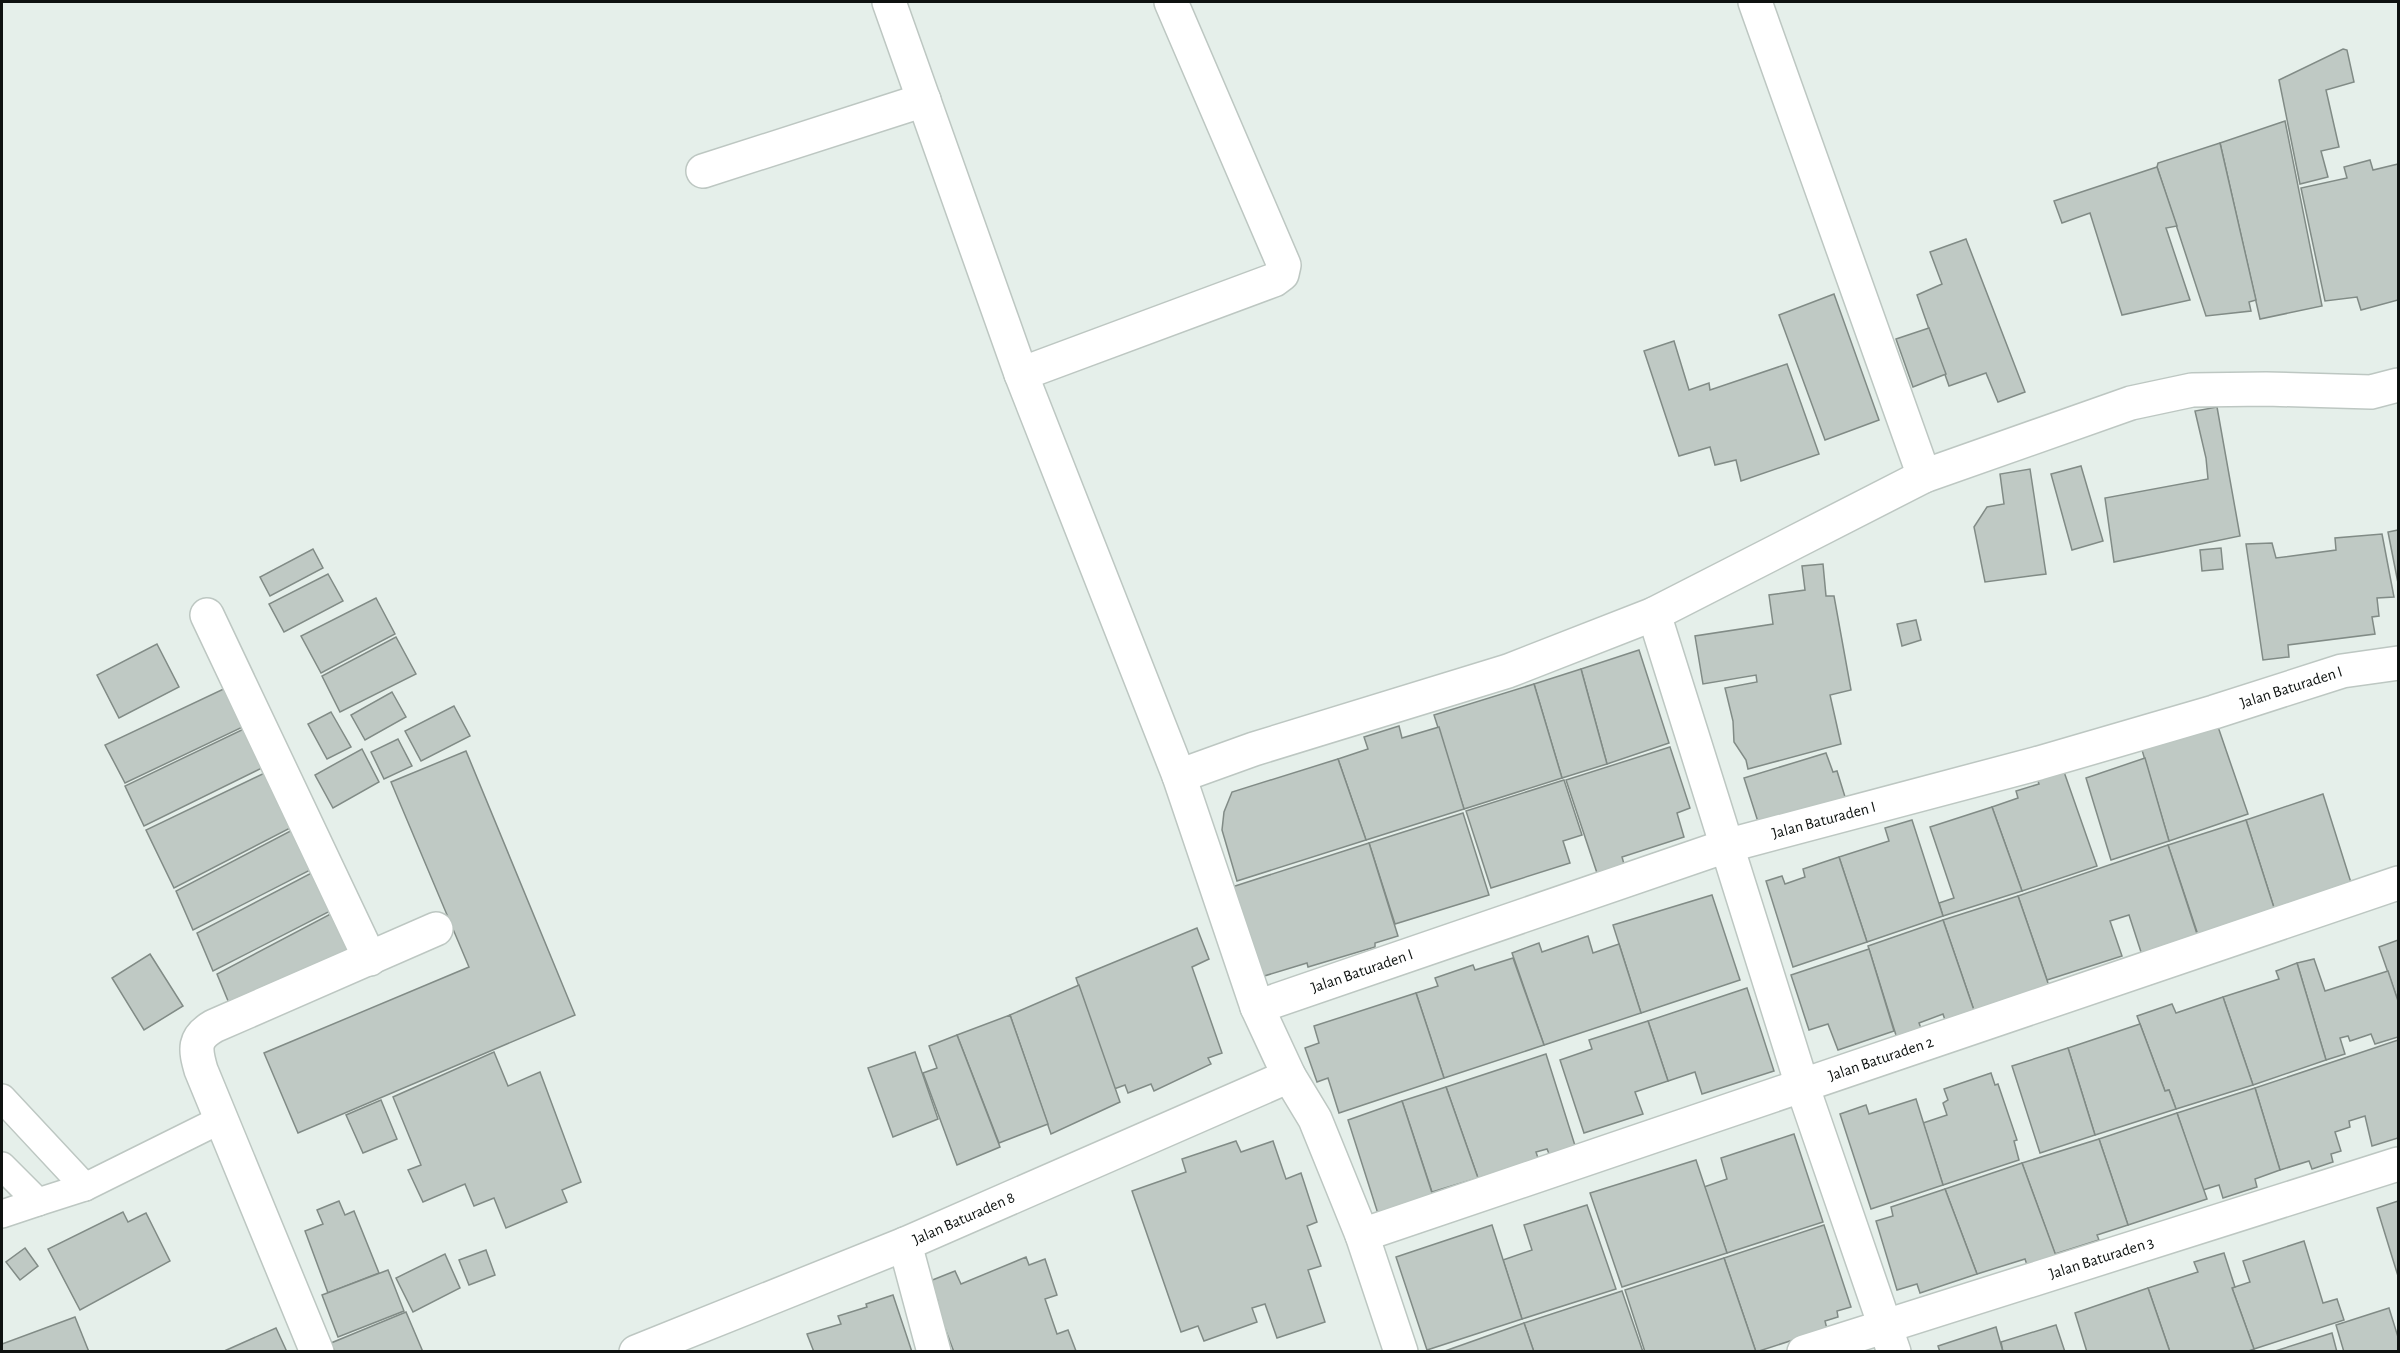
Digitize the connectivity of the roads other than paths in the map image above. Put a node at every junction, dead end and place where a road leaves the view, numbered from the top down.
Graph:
1 (889, 2) edge
2 (1171, 2) edge
3 (1755, 2) edge
4 (924, 100) junction
5 (703, 171) dead end
6 (1021, 374) junction
7 (2398, 385) edge
8 (1924, 476) junction
9 (1654, 614) junction
10 (207, 615) dead end
11 (2398, 663) edge
12 (1179, 776) junction
13 (1726, 846) junction
14 (2398, 883) edge
15 (436, 928) dead end
16 (370, 958) junction
17 (1257, 1007) junction
18 (1289, 1076) junction
19 (1802, 1085) junction
20 (2, 1098) edge
21 (222, 1119) junction
22 (2398, 1164) edge
23 (2, 1166) edge
24 (85, 1187) junction
25 (38, 1202) junction
26 (2, 1214) edge
27 (1362, 1235) junction
28 (905, 1244) junction
29 (1890, 1339) edge
30 (317, 1352) edge
31 (636, 1352) edge
32 (934, 1352) edge
33 (1401, 1352) edge
34 (1804, 1352) edge

1 - 4 street
2 - 6 street
3 - 8 street
4 - 5 street
4 - 6 street
6 - 12 street
7 - 8 street
8 - 9 street
9 - 12 street
9 - 13 street
10 - 16 street
11 - 13 street, Jalan Baturaden I
12 - 17 street
13 - 17 street, Jalan Baturaden I
13 - 19 street
14 - 19 street, Jalan Baturaden 2
15 - 16 street
16 - 21 street
17 - 18 street
18 - 27 street
18 - 28 street, Jalan Baturaden 8
19 - 27 street, Jalan Baturaden 2
19 - 29 street
20 - 24 lane
21 - 24 lane
21 - 30 street
22 - 29 street, Jalan Baturaden 3
23 - 25 lane
24 - 25 lane
25 - 26 lane
27 - 33 street
28 - 31 street, Jalan Baturaden 8
28 - 32 street
29 - 34 street, Jalan Baturaden 3

